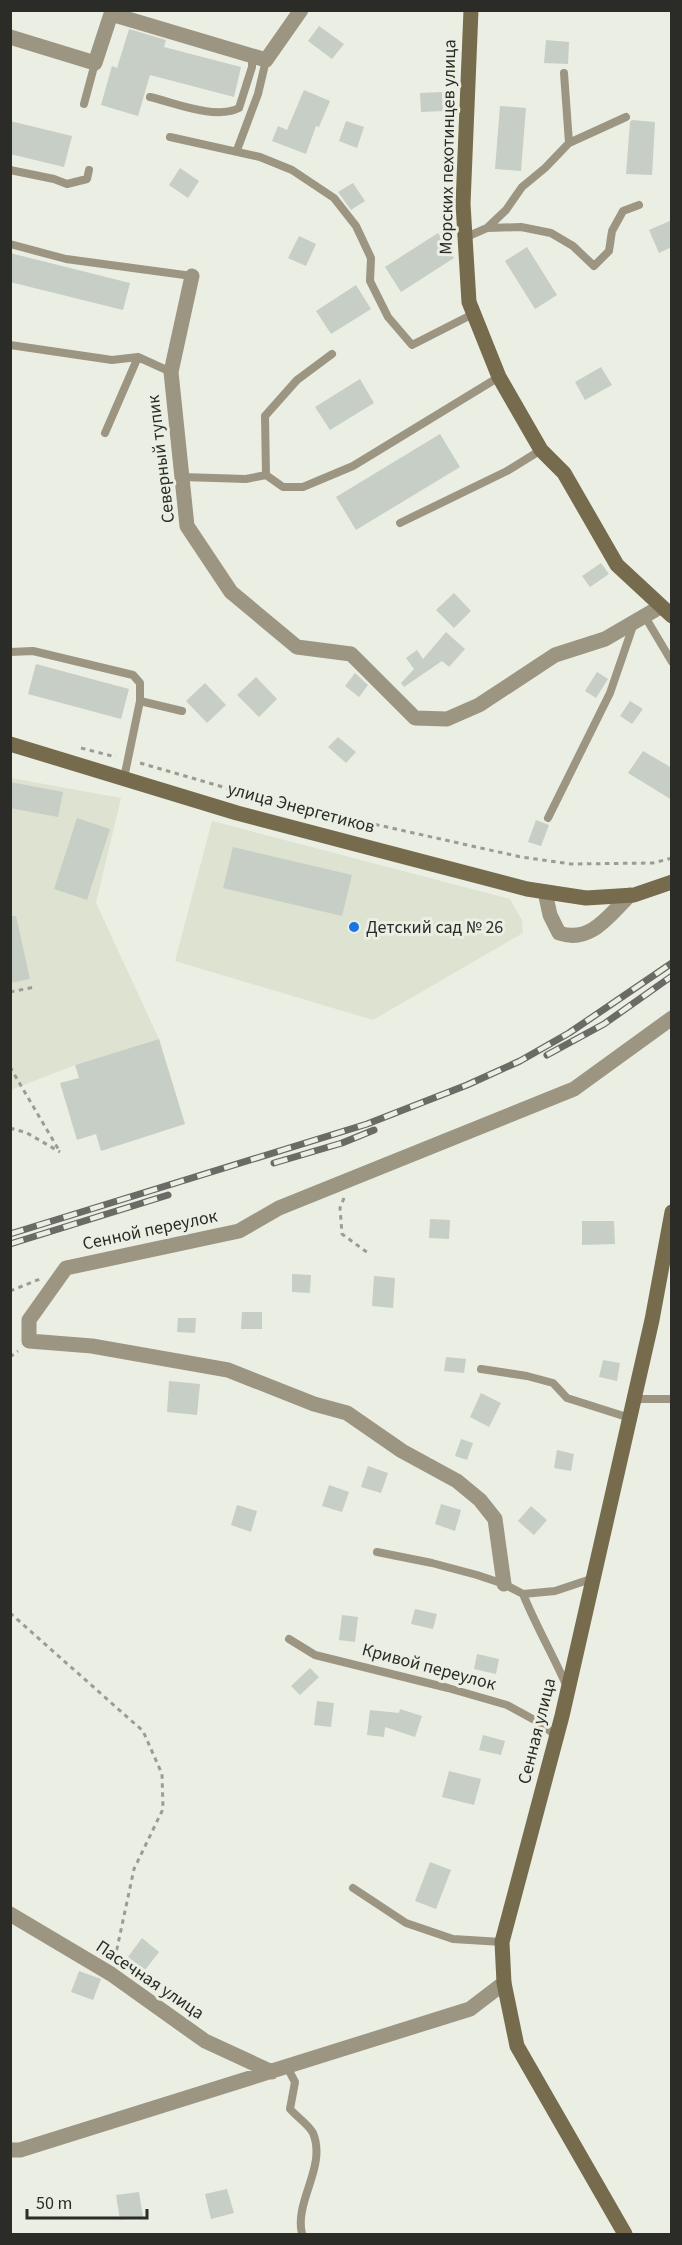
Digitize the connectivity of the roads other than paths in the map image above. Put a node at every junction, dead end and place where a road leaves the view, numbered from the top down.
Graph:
1 (301, 10) edge
2 (471, 10) edge
3 (10, 37) edge
4 (259, 59) junction
5 (95, 63) junction
6 (564, 73) dead end
7 (150, 97) dead end
8 (84, 104) dead end
9 (626, 117) dead end
10 (170, 137) dead end
11 (569, 143) junction
12 (237, 150) junction
13 (10, 170) edge
14 (89, 170) dead end
15 (639, 205) dead end
16 (487, 228) junction
17 (464, 238) junction
18 (10, 244) edge
19 (192, 276) joint
20 (474, 314) junction
21 (10, 345) edge
22 (332, 354) dead end
23 (138, 357) junction
24 (171, 372) junction
25 (499, 377) junction
26 (105, 433) dead end
27 (541, 450) junction
28 (266, 475) junction
29 (182, 477) junction
30 (400, 523) dead end
31 (666, 611) edge
32 (640, 617) junction
33 (10, 652) edge
34 (672, 662) edge
35 (140, 700) junction
36 (182, 711) dead end
37 (10, 744) edge
38 (124, 778) junction
39 (548, 818) dead end
40 (672, 882) edge
41 (545, 892) junction
42 (630, 895) junction
43 (672, 1018) edge
44 (672, 1212) edge
45 (666, 1278) edge
46 (481, 1369) dead end
47 (634, 1399) junction
48 (672, 1399) edge
49 (630, 1418) junction
50 (377, 1552) dead end
51 (594, 1578) junction
52 (504, 1584) junction
53 (523, 1594) junction
54 (289, 1640) dead end
55 (568, 1690) junction
56 (556, 1736) junction
57 (353, 1888) dead end
58 (10, 1914) edge
59 (502, 1942) junction
60 (504, 1983) junction
61 (279, 2069) junction
62 (10, 2150) edge
63 (302, 2235) edge
64 (625, 2235) edge

1 - 4 street
2 - 17 main road, Морских пехотинцев улица
3 - 5 street
4 - 5 street
4 - 7 lane
4 - 12 lane
5 - 8 lane
6 - 11 lane
9 - 11 lane
10 - 12 lane
11 - 16 lane
12 - 20 lane
13 - 14 lane
15 - 16 lane
16 - 17 lane
17 - 20 main road, Морских пехотинцев улица
18 - 19 lane
19 - 24 street, Северный тупик
20 - 25 main road, Морских пехотинцев улица
21 - 23 lane
22 - 28 lane
23 - 24 lane
23 - 26 lane
24 - 29 street, Северный тупик
25 - 27 main road, Морских пехотинцев улица
25 - 28 lane
27 - 30 lane
27 - 31 main road, Морских пехотинцев улица
28 - 29 lane
29 - 32 street, Северный тупик
31 - 32 street, Северный тупик
32 - 34 lane
32 - 39 lane
33 - 35 lane
35 - 36 lane
35 - 38 lane
37 - 38 main road, улица Энергетиков
38 - 41 main road, улица Энергетиков
40 - 42 main road, улица Энергетиков
41 - 42 main road, улица Энергетиков
41 - 42 street
43 - 52 street, Сенной переулок
44 - 45 main road, Сенная улица
45 - 47 main road, Сенная улица
46 - 49 lane
47 - 48 lane
47 - 49 main road, Сенная улица
49 - 51 main road, Сенная улица
50 - 52 lane
51 - 53 lane
51 - 55 main road, Сенная улица
52 - 53 lane
53 - 55 lane
54 - 56 lane, Кривой переулок
55 - 56 main road, Сенная улица
56 - 59 main road, Сенная улица
57 - 59 lane
58 - 61 street, Пасечная улица
59 - 60 main road, Сенная улица
60 - 61 street
60 - 64 main road, Сенная улица
61 - 62 street
61 - 63 lane

